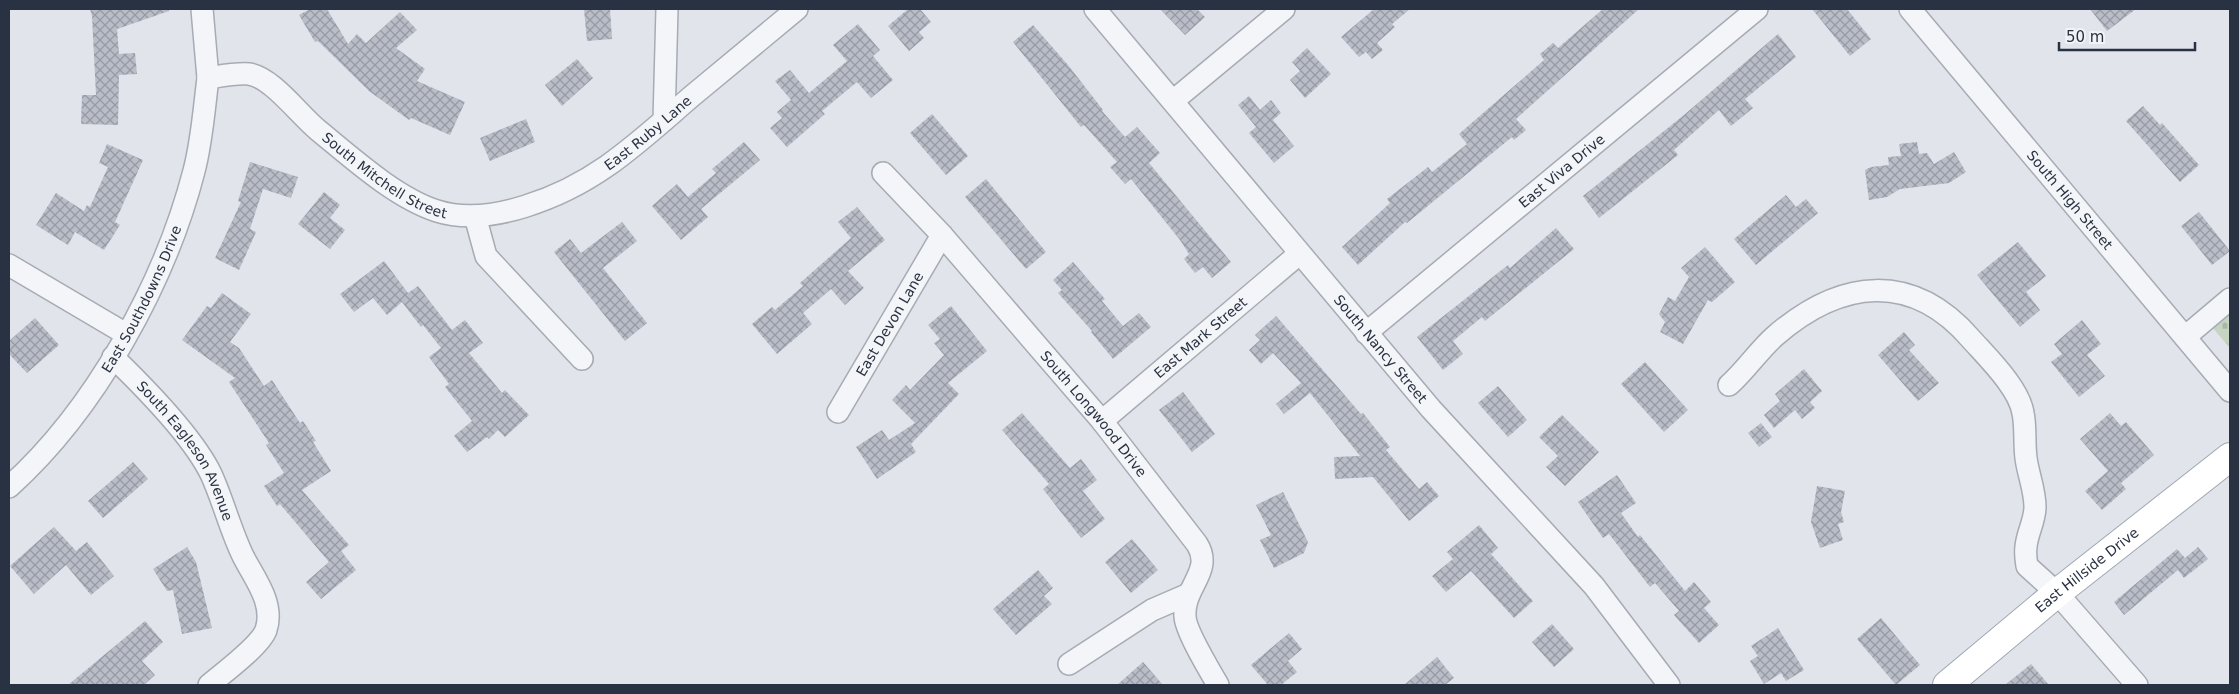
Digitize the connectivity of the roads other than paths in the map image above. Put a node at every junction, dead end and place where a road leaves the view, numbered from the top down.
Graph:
1 (202, 9) edge
2 (667, 9) edge
3 (796, 9) edge
4 (1095, 9) edge
5 (1284, 9) edge
6 (1757, 9) edge
7 (1910, 9) edge
8 (208, 78) junction
9 (1173, 101) junction
10 (664, 120) junction
11 (883, 173) dead end
12 (475, 216) junction
13 (942, 235) junction
14 (1299, 254) junction
15 (9, 265) edge
16 (2230, 299) edge
17 (1366, 332) junction
18 (126, 334) junction
19 (2185, 337) junction
20 (113, 357) junction
21 (582, 359) dead end
22 (1729, 385) dead end
23 (2230, 391) edge
24 (838, 412) dead end
25 (1102, 421) junction
26 (2230, 457) edge
27 (9, 487) edge
28 (2057, 593) junction
29 (1189, 594) junction
30 (1070, 664) dead end
31 (209, 685) edge
32 (1218, 685) edge
33 (1669, 685) edge
34 (1948, 685) edge
35 (2137, 685) edge

1 - 8 street
2 - 10 street
3 - 10 street, East Ruby Lane
4 - 9 street, South Nancy Street
5 - 9 street
6 - 17 street, East Viva Drive
7 - 19 street, South High Street
8 - 12 street, South Mitchell Street
8 - 18 street, East Southdowns Drive
9 - 14 street, South Nancy Street
10 - 12 street, East Ruby Lane
11 - 13 street, South Longwood Drive
12 - 21 street
13 - 24 street, East Devon Lane
13 - 25 street, South Longwood Drive
14 - 17 street, South Nancy Street
14 - 25 street, East Mark Street
15 - 18 street
16 - 19 street
17 - 33 street, South Nancy Street
18 - 20 street, East Southdowns Drive
19 - 23 street, South High Street
20 - 27 street, East Southdowns Drive
20 - 31 street, South Eagleson Avenue
22 - 28 street
25 - 29 street, South Longwood Drive
26 - 28 main road, East Hillside Drive
28 - 34 main road, East Hillside Drive
28 - 35 street
29 - 30 street
29 - 32 street, South Longwood Drive

